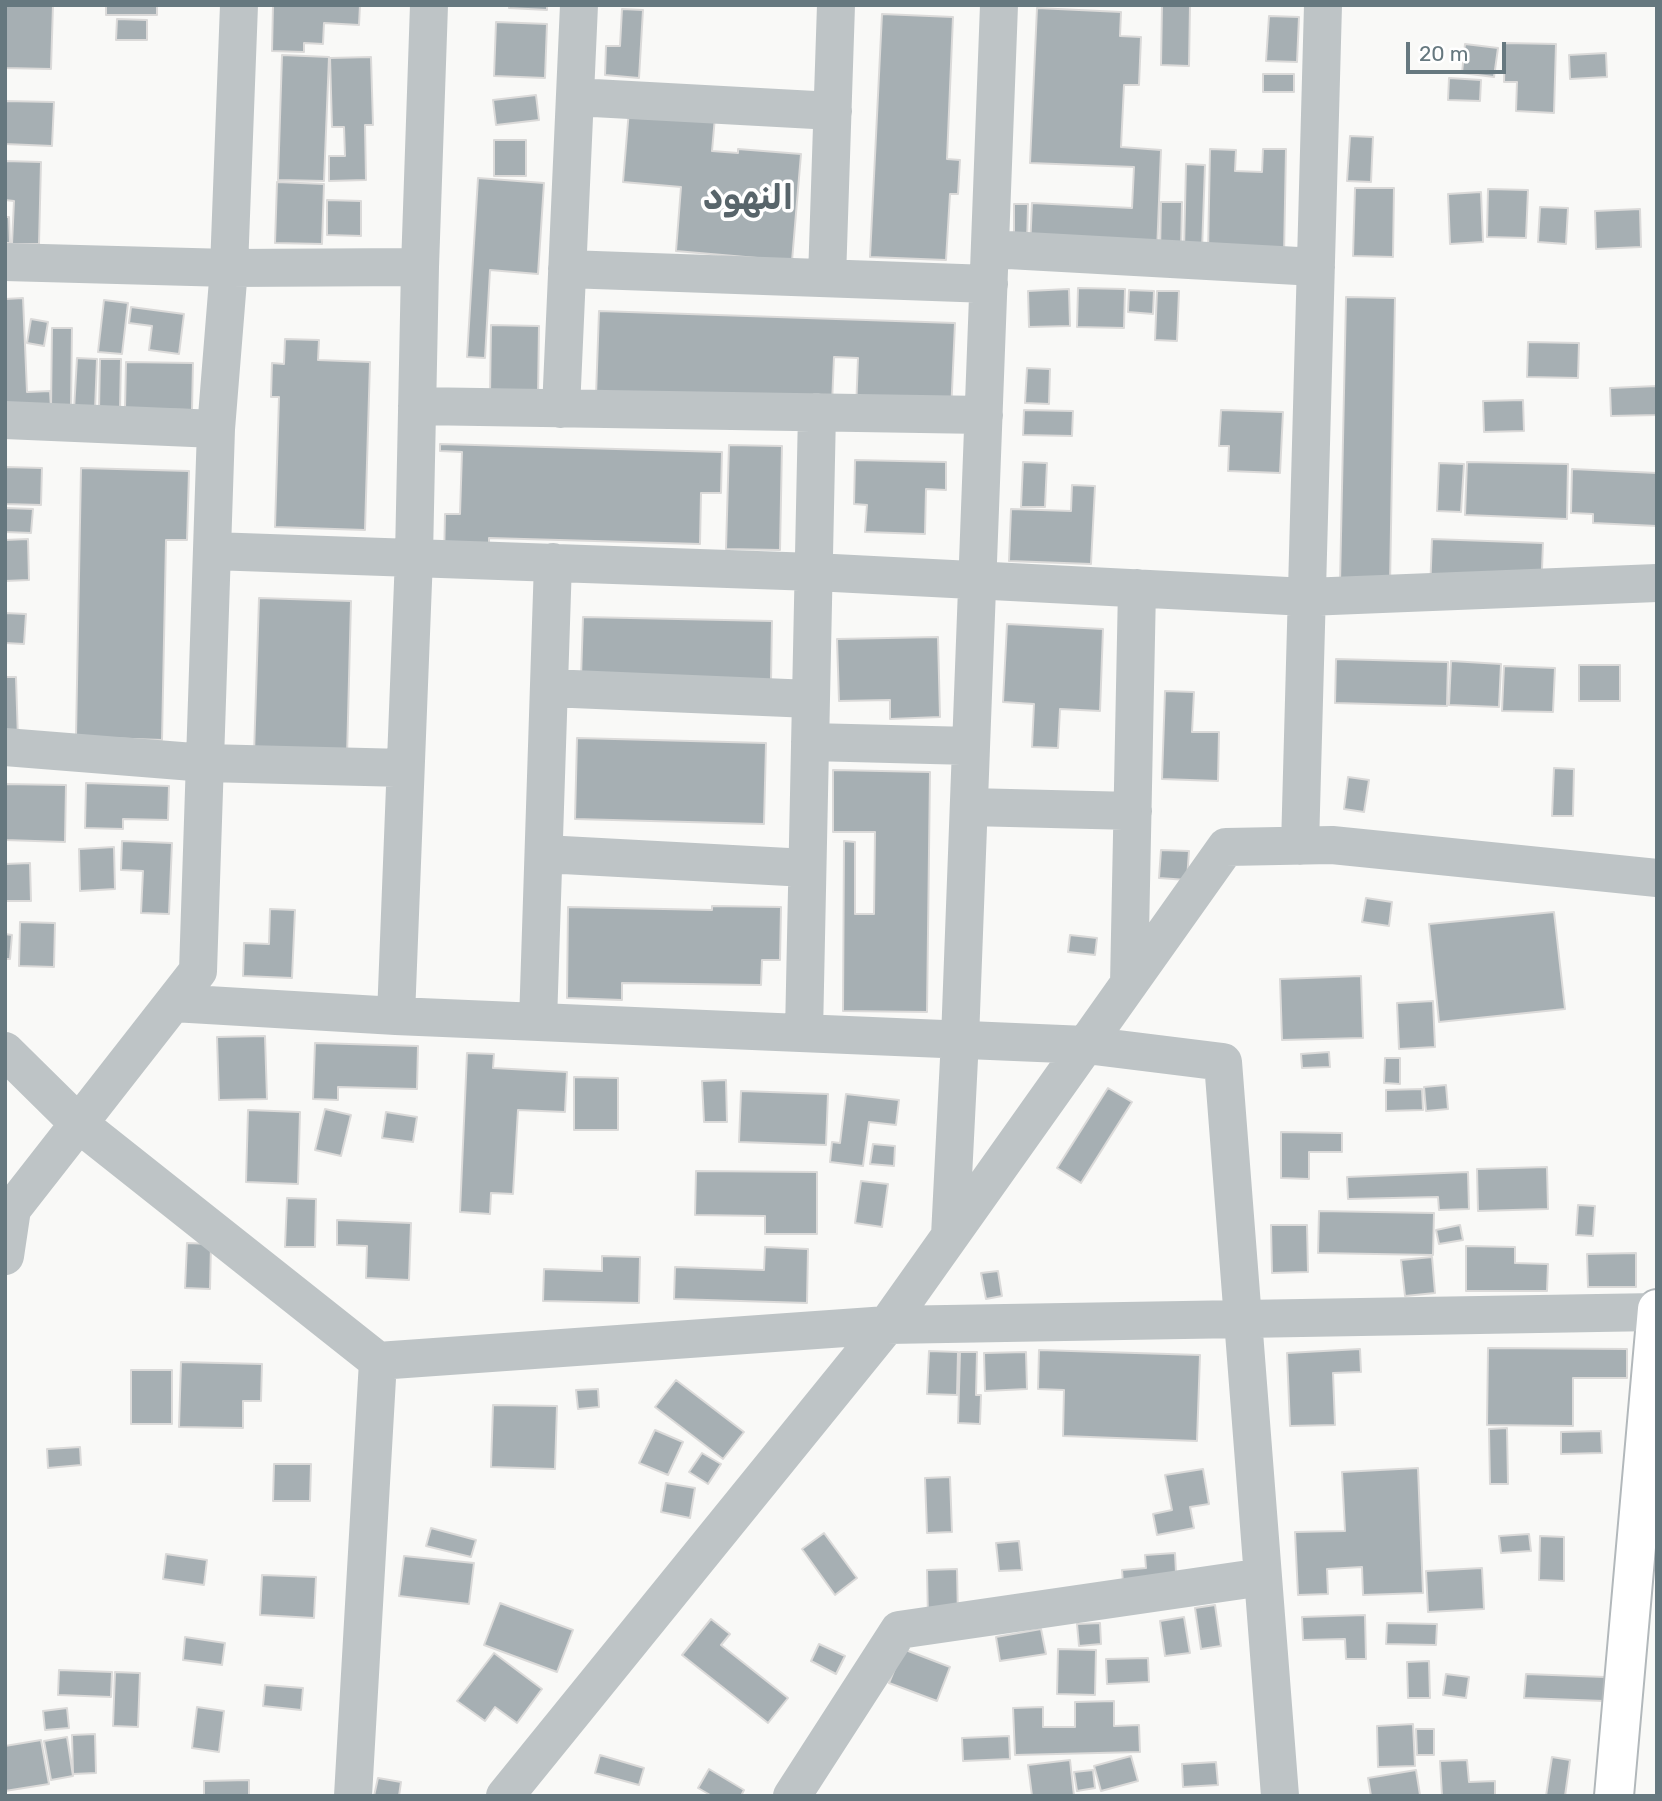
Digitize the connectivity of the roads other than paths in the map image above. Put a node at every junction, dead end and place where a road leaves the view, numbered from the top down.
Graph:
1 (239, 5) edge
2 (429, 5) edge
3 (579, 5) edge
4 (836, 5) edge
5 (999, 5) edge
6 (1323, 5) edge
7 (575, 97) junction
8 (833, 111) junction
9 (5, 262) edge
10 (989, 266) junction
11 (229, 268) junction
12 (420, 268) junction
13 (1316, 268) junction
14 (567, 269) junction
15 (827, 278) junction
16 (417, 406) junction
17 (561, 409) junction
18 (817, 412) junction
19 (984, 415) junction
20 (5, 420) edge
21 (216, 429) junction
22 (212, 551) junction
23 (414, 557) junction
24 (553, 562) junction
25 (813, 572) junction
26 (977, 580) junction
27 (1657, 583) edge
28 (1137, 589) junction
29 (1307, 597) junction
30 (549, 688) junction
31 (811, 699) junction
32 (810, 742) junction
33 (971, 746) junction
34 (5, 747) edge
35 (206, 763) junction
36 (405, 768) junction
37 (969, 807) junction
38 (1133, 811) junction
39 (1300, 846) junction
40 (544, 854) junction
41 (807, 868) junction
42 (1657, 878) edge
43 (1129, 984) junction
44 (173, 1003) junction
45 (396, 1016) junction
46 (538, 1022) junction
47 (804, 1033) junction
48 (960, 1040) junction
49 (1086, 1045) junction
50 (5, 1051) edge
51 (79, 1124) junction
52 (950, 1236) junction
53 (5, 1256) edge
54 (1657, 1311) edge
55 (1243, 1319) junction
56 (887, 1325) junction
57 (378, 1362) junction
58 (1263, 1577) junction
59 (353, 1796) edge
60 (505, 1796) edge
61 (792, 1796) edge
62 (1280, 1796) edge
63 (1614, 1796) edge

1 - 11 street
2 - 12 street
3 - 7 street
4 - 8 street
5 - 10 street
6 - 13 street
7 - 8 street
7 - 14 street
8 - 15 street
9 - 11 street
10 - 13 street
10 - 15 street
10 - 19 street
11 - 12 street
11 - 21 street
12 - 16 street
13 - 29 street
14 - 15 street
14 - 17 street
16 - 17 street
16 - 23 street
17 - 18 street
18 - 19 street
18 - 25 street
19 - 26 street
20 - 21 street
21 - 22 street
22 - 23 street
22 - 35 street
23 - 24 street
23 - 36 street
24 - 25 street
24 - 30 street
25 - 26 street
25 - 31 street
26 - 28 street
26 - 33 street
27 - 29 street
28 - 29 street
28 - 38 street
29 - 39 street
30 - 31 street
30 - 40 street
31 - 32 street
32 - 33 street
32 - 41 street
33 - 37 street
34 - 35 street
35 - 36 street
35 - 44 street
36 - 45 street
37 - 38 street
37 - 48 street
38 - 43 street
39 - 42 street
39 - 43 street
40 - 41 street
40 - 46 street
41 - 47 street
43 - 49 street
44 - 45 street
44 - 51 street
45 - 46 street
46 - 47 street
47 - 48 street
48 - 49 street
48 - 52 street
49 - 52 street
49 - 55 street
50 - 51 street
51 - 53 street
51 - 57 street
52 - 56 street
54 - 55 street
54 - 63 main road
55 - 56 street
55 - 58 street
56 - 57 street
56 - 60 street
57 - 59 street
58 - 61 street
58 - 62 street

